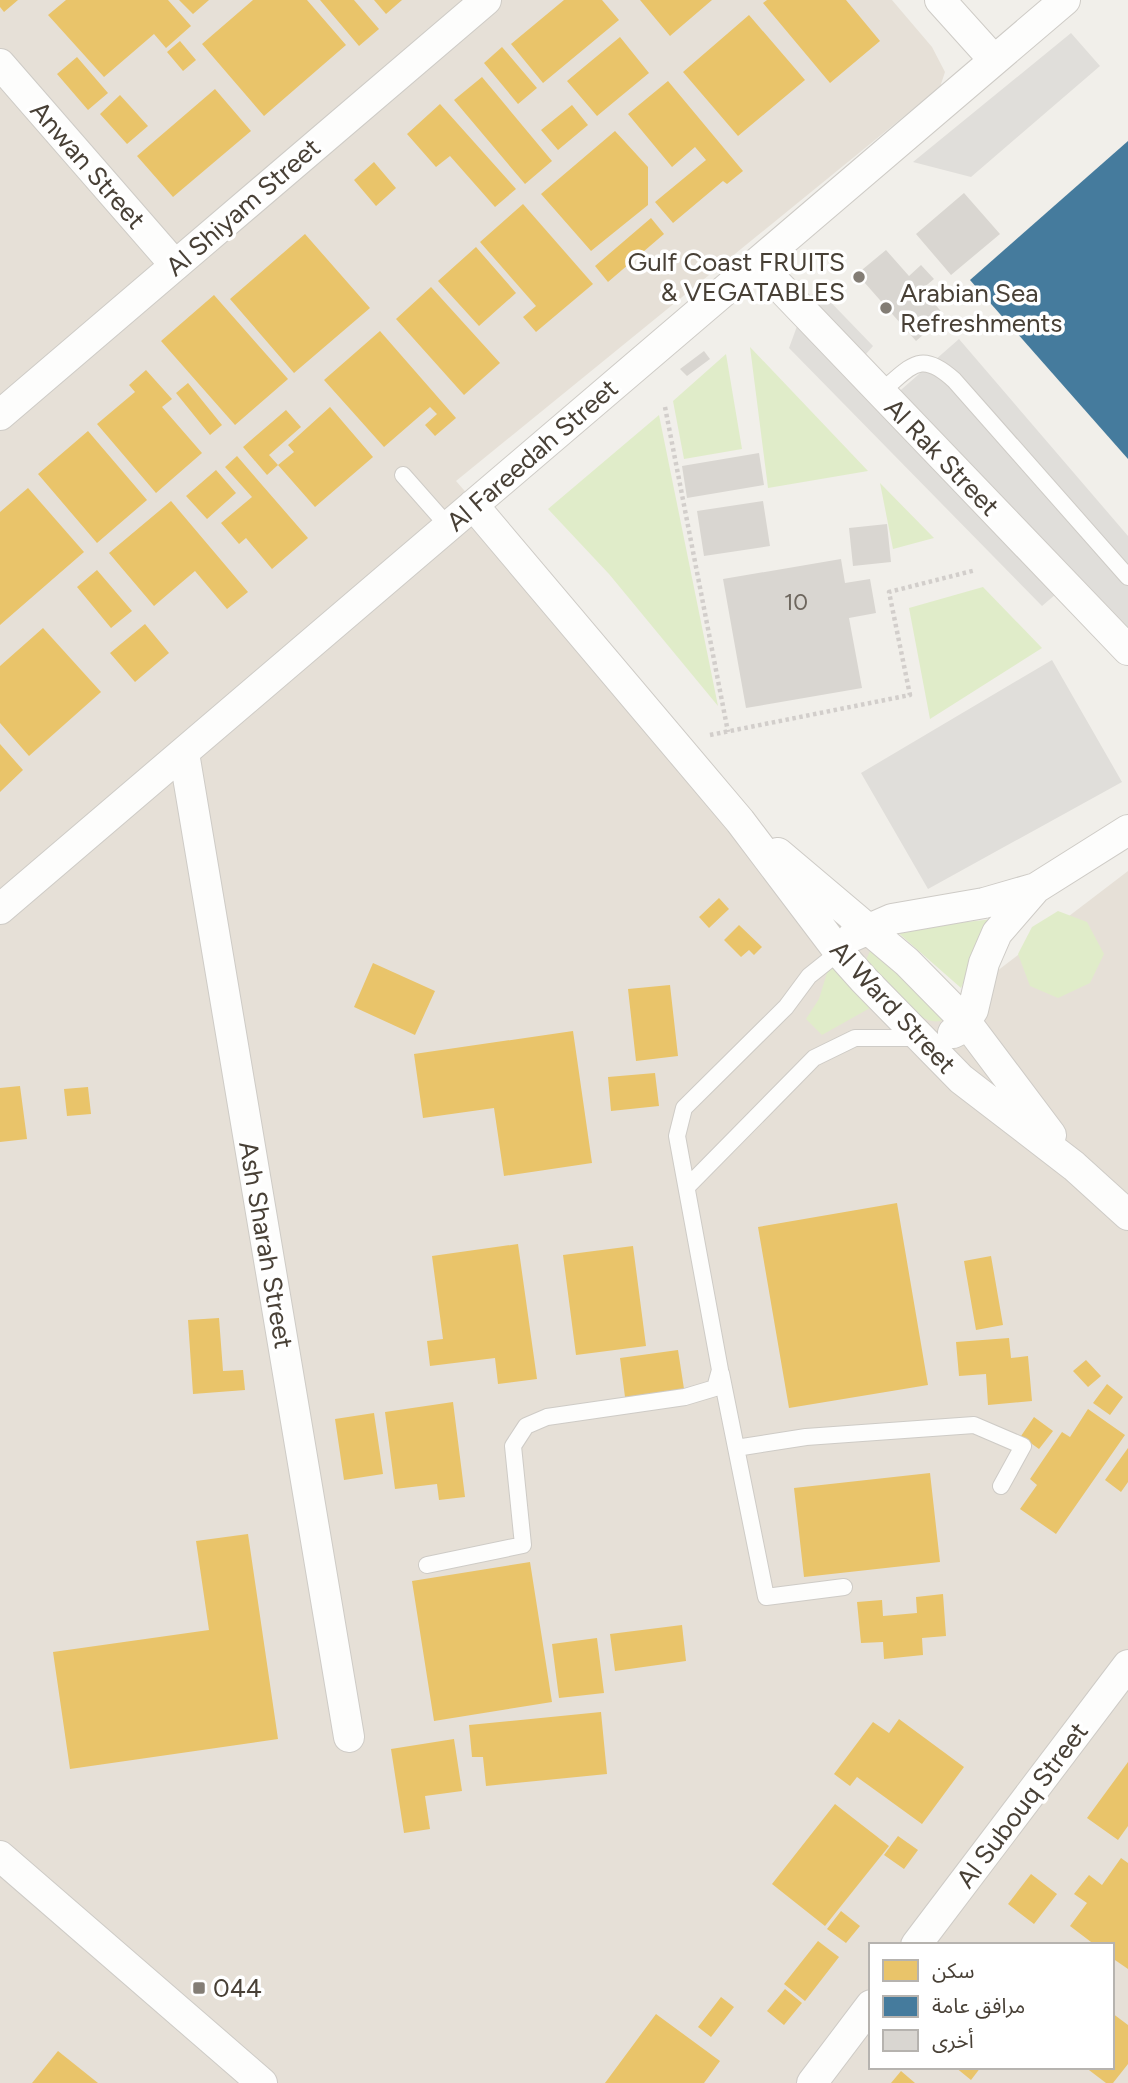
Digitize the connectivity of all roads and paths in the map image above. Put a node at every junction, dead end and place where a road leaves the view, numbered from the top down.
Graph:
1 (485, 0) edge
2 (940, 0) edge
3 (1065, 0) edge
4 (994, 61) junction
5 (0, 64) edge
6 (757, 263) junction
7 (175, 265) junction
8 (880, 392) junction
9 (665, 407) dead end
10 (0, 415) edge
11 (403, 475) dead end
12 (473, 505) junction
13 (449, 526) junction
14 (976, 570) dead end
15 (1128, 577) edge
16 (1128, 650) edge
17 (728, 732) junction
18 (710, 735) dead end
19 (184, 752) junction
20 (740, 821) junction
21 (1128, 830) edge
22 (1036, 888) junction
23 (0, 909) edge
24 (868, 928) junction
25 (839, 952) junction
26 (966, 1022) junction
27 (922, 1038) junction
28 (1074, 1166) junction
29 (688, 1186) junction
30 (1128, 1215) edge
31 (720, 1370) junction
32 (736, 1448) junction
33 (1001, 1486) dead end
34 (427, 1564) dead end
35 (844, 1587) dead end
36 (1128, 1665) edge
37 (349, 1737) dead end
38 (0, 1856) edge
39 (918, 1943) edge
40 (869, 2008) edge
41 (256, 2081) edge
42 (812, 2083) edge

1 - 7 street, Al Shiyam Street
2 - 4 street
3 - 4 street, Al Fareedah Street
4 - 6 street, Al Fareedah Street
5 - 7 street, Anwan Street
6 - 8 street, Al Rak Street
6 - 12 street, Al Fareedah Street
7 - 10 street, Al Shiyam Street
8 - 15 lane
8 - 16 street, Al Rak Street
9 - 17 path
11 - 13 lane
12 - 13 street, Al Fareedah Street
12 - 20 street, Al Ward Street
13 - 19 street, Al Fareedah Street
14 - 17 path
17 - 18 path
19 - 23 street, Al Fareedah Street
19 - 37 street, Ash Sharah Street
20 - 24 street, Al Ward Street
20 - 25 street, Al Ward Street
21 - 22 street
22 - 24 street
22 - 26 street
24 - 25 street
24 - 26 street, Al Ward Street
25 - 27 street, Al Ward Street
25 - 29 lane
26 - 27 street
26 - 28 street, Al Ward Street
27 - 28 street, Al Ward Street
27 - 29 lane
28 - 30 street, Al Ward Street
29 - 31 lane
31 - 32 lane
31 - 34 lane
32 - 33 lane
32 - 35 lane
36 - 39 street, Al Subouq Street
38 - 41 street
40 - 42 street

